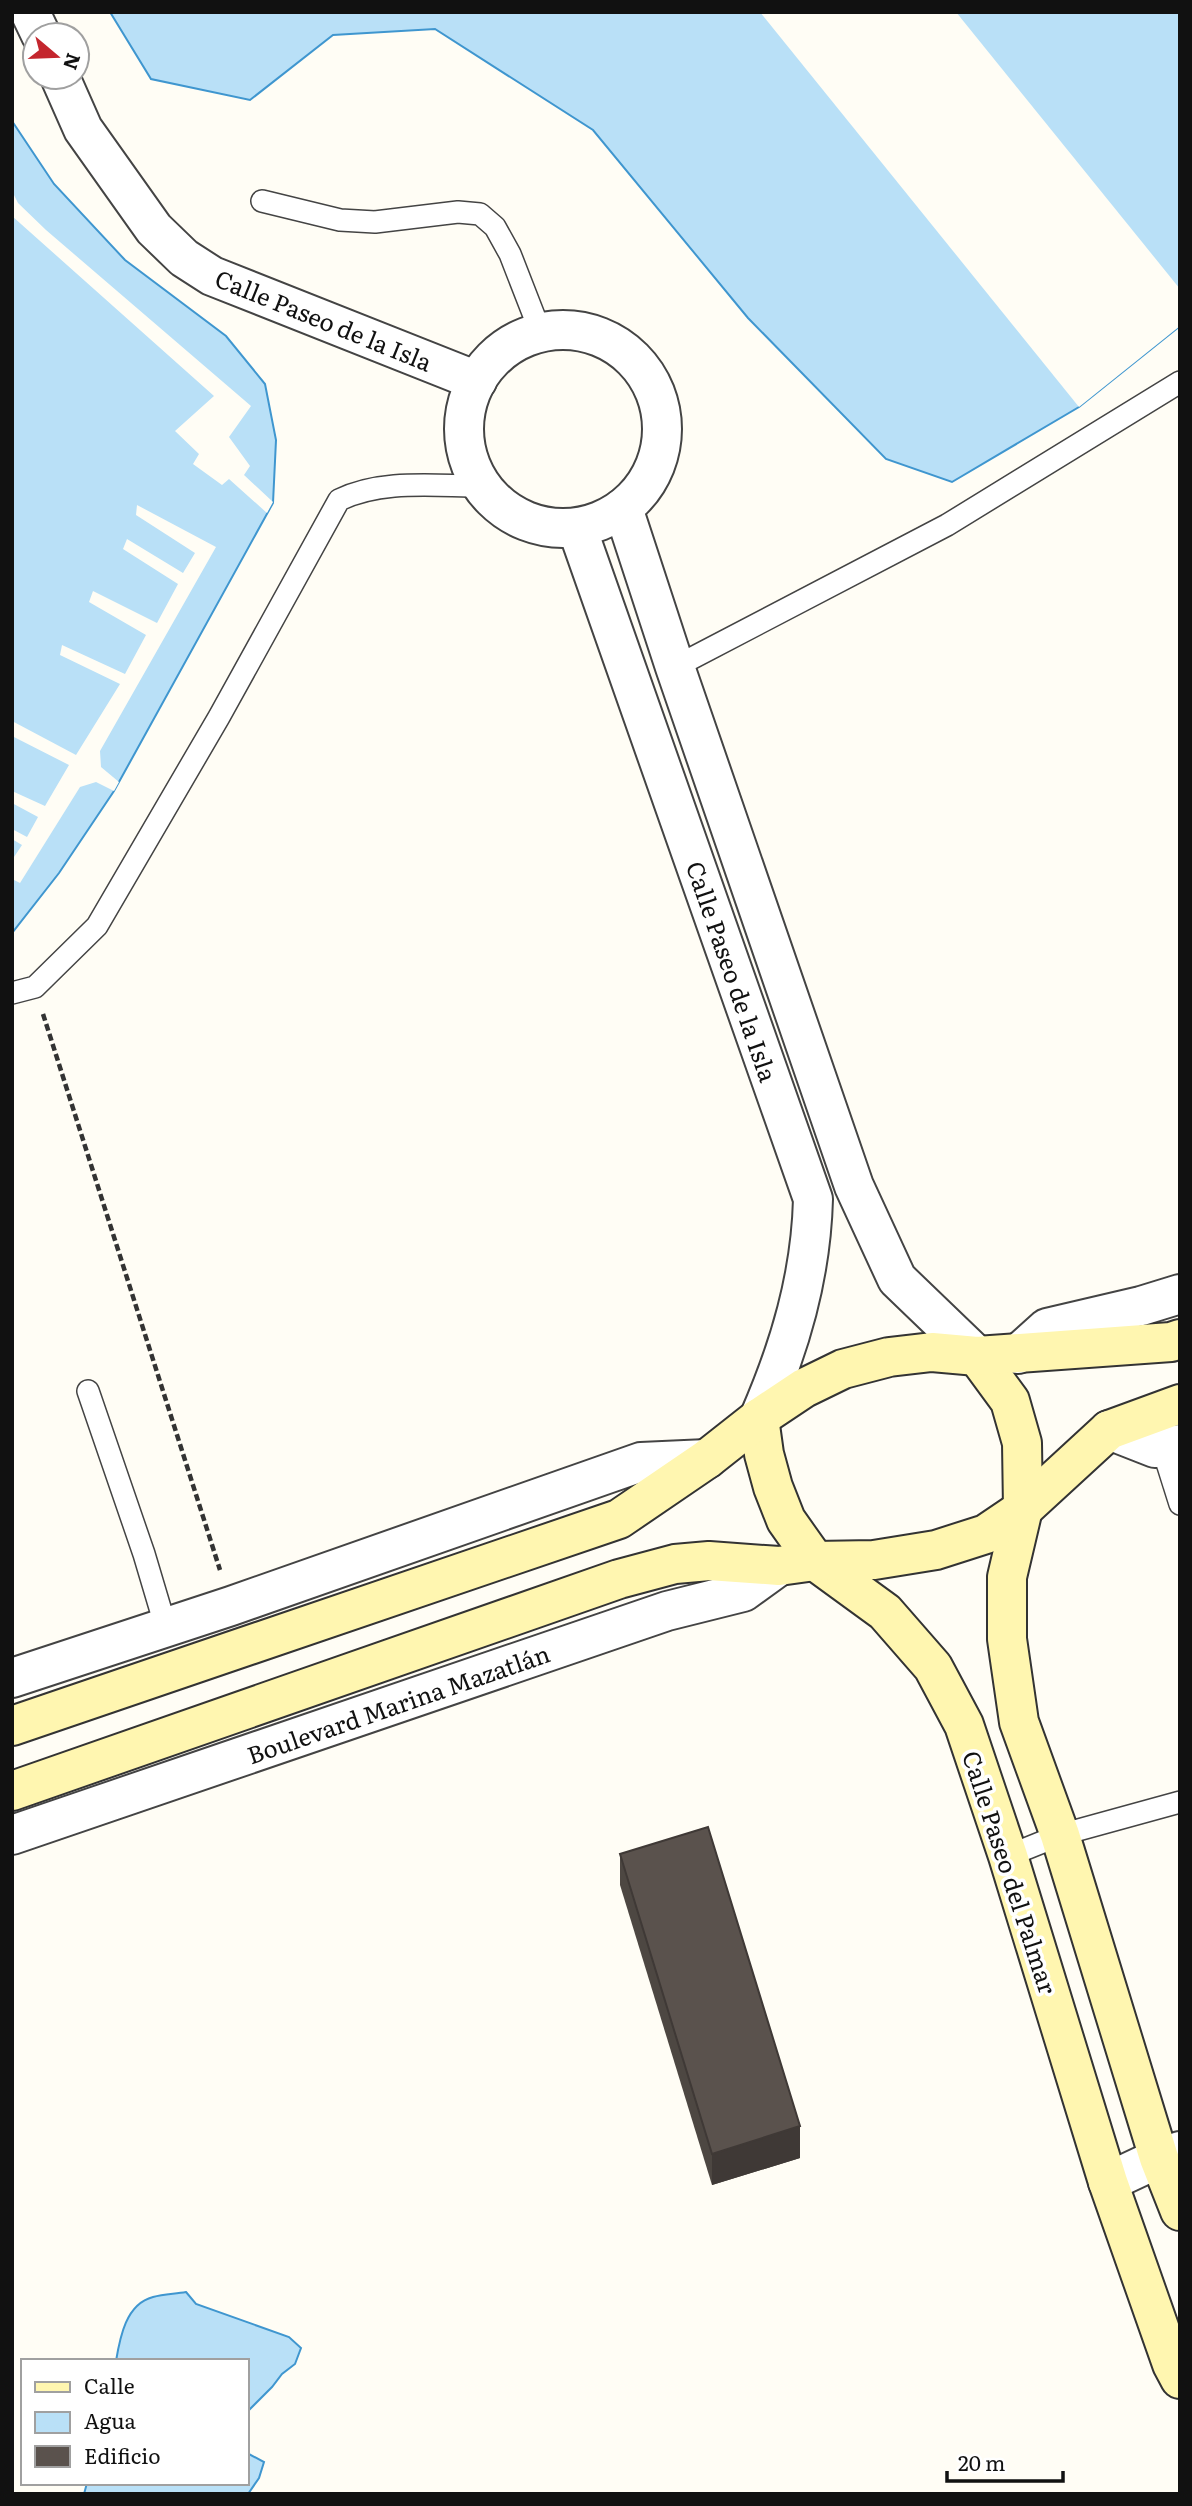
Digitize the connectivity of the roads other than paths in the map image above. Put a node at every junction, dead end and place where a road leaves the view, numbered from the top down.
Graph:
1 (66, 91) edge
2 (262, 201) dead end
3 (540, 331) junction
4 (477, 381) junction
5 (1180, 382) edge
6 (481, 486) junction
7 (623, 508) junction
8 (576, 528) junction
9 (675, 667) junction
10 (12, 993) edge
11 (854, 1186) junction
12 (813, 1199) junction
13 (1180, 1294) edge
14 (1180, 1339) edge
15 (1018, 1354) junction
16 (977, 1356) junction
17 (88, 1391) dead end
18 (1180, 1404) edge
19 (759, 1418) junction
20 (1108, 1430) junction
21 (1171, 1446) edge
22 (707, 1460) junction
23 (1180, 1504) edge
24 (1023, 1509) junction
25 (797, 1563) junction
26 (166, 1628) junction
27 (12, 1678) edge
28 (12, 1726) edge
29 (12, 1791) edge
30 (1180, 1802) edge
31 (12, 1835) edge
32 (1060, 1835) junction
33 (1008, 1856) junction
34 (1169, 2154) edge
35 (1108, 2182) junction
36 (1180, 2211) edge
37 (1180, 2379) edge

1 - 4 street, Calle Paseo de la Isla
2 - 3 lane
3 - 4 street
3 - 7 street
4 - 6 street
5 - 9 lane
6 - 8 street
6 - 10 lane
7 - 8 street
7 - 9 street, Calle Paseo de la Isla
8 - 12 street, Calle Paseo de la Isla
9 - 11 street, Calle Paseo de la Isla
11 - 12 street
11 - 16 street, Calle Paseo de la Isla
12 - 19 street, Calle Paseo de la Isla
13 - 15 street
14 - 15 main road
15 - 16 main road
16 - 19 main road
16 - 24 main road
17 - 26 lane
18 - 20 main road, Boulevard Marina Mazatlán
19 - 22 main road
19 - 25 main road, Calle Paseo del Palmar
20 - 21 street
20 - 24 main road, Boulevard Marina Mazatlán
21 - 23 lane
22 - 26 street
22 - 28 main road
24 - 25 main road, Boulevard Marina Mazatlán
24 - 32 main road
25 - 29 main road, Boulevard Marina Mazatlán
25 - 31 street, Boulevard Marina Mazatlán
25 - 33 main road, Calle Paseo del Palmar
26 - 27 street
30 - 32 lane
32 - 33 lane
32 - 34 main road
33 - 35 main road, Calle Paseo del Palmar
34 - 35 street
34 - 36 main road
35 - 37 main road, Calle Paseo del Palmar

